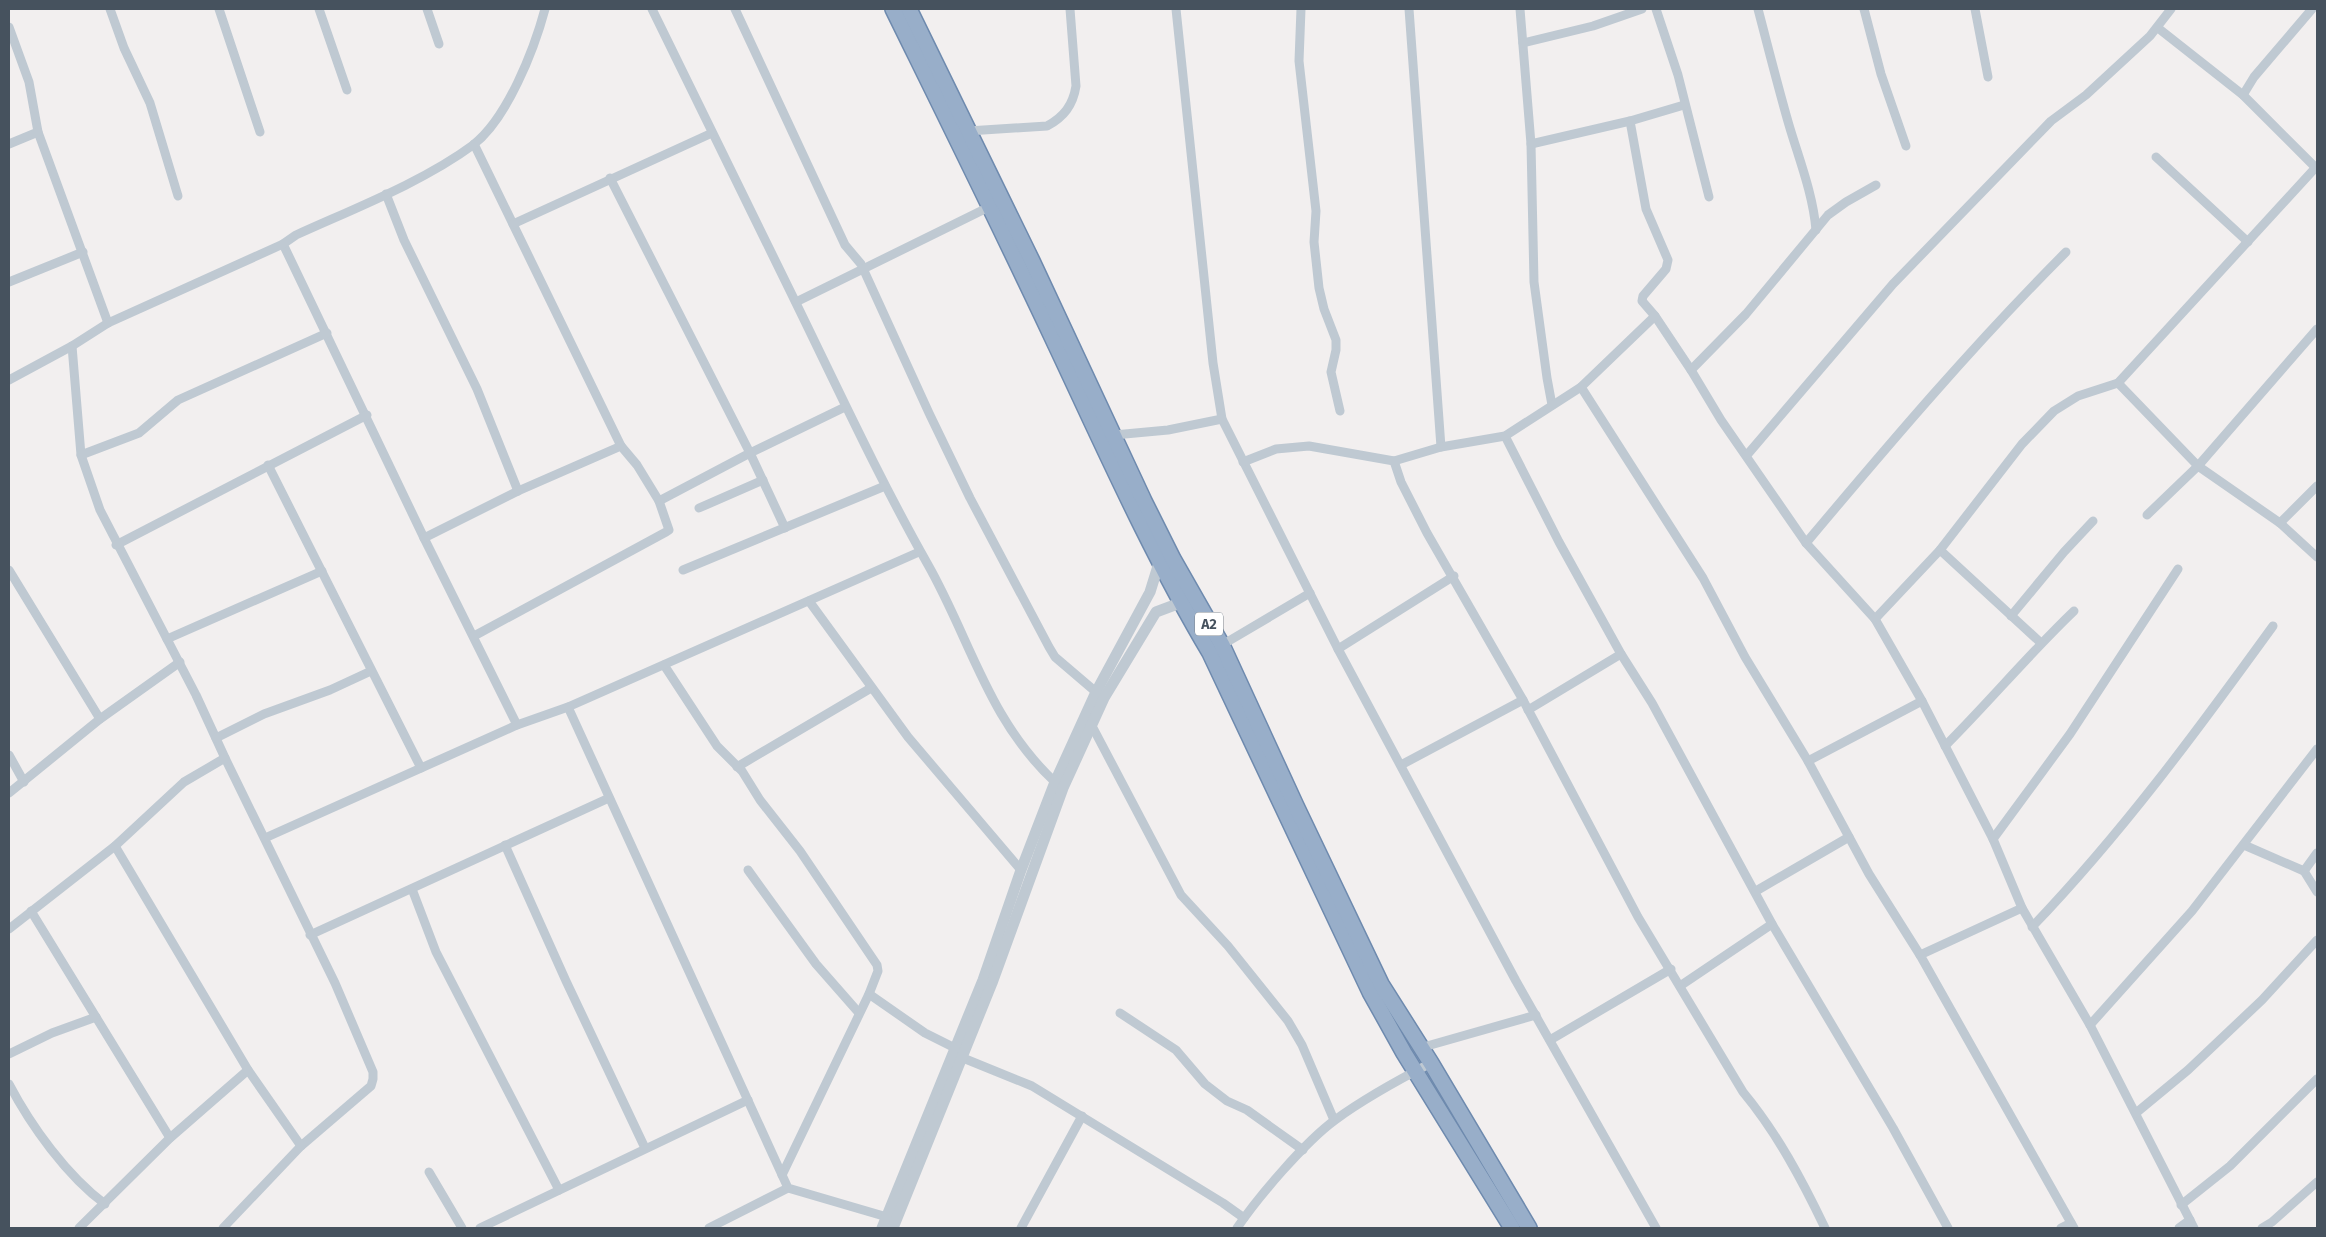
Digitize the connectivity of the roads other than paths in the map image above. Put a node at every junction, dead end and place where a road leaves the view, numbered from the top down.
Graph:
1 (110, 9) edge
2 (218, 9) edge
3 (319, 9) edge
4 (427, 9) edge
5 (546, 9) edge
6 (652, 9) edge
7 (735, 9) edge
8 (894, 9) edge
9 (909, 9) edge
10 (1070, 9) edge
11 (1176, 9) edge
12 (1300, 9) edge
13 (1409, 9) edge
14 (1520, 9) edge
15 (1642, 9) edge
16 (1656, 9) edge
17 (1758, 9) edge
18 (1864, 9) edge
19 (1974, 9) edge
20 (2171, 9) edge
21 (2312, 9) edge
22 (9, 27) edge
23 (2158, 28) junction
24 (440, 44) dead end
25 (1523, 44) junction
26 (1988, 77) dead end
27 (346, 90) dead end
28 (2242, 95) junction
29 (1684, 105) junction
30 (1630, 121) junction
31 (968, 131) junction
32 (38, 132) junction
33 (260, 132) dead end
34 (712, 133) junction
35 (9, 144) edge
36 (474, 144) junction
37 (1530, 144) junction
38 (1906, 146) dead end
39 (2156, 157) dead end
40 (2317, 167) edge
41 (610, 178) junction
42 (1876, 186) dead end
43 (386, 194) junction
44 (178, 196) dead end
45 (1709, 197) dead end
46 (989, 207) junction
47 (513, 224) junction
48 (1816, 230) junction
49 (2248, 242) junction
50 (283, 244) junction
51 (82, 252) junction
52 (2066, 252) dead end
53 (863, 267) junction
54 (9, 282) edge
55 (796, 302) junction
56 (1655, 316) junction
57 (108, 323) junction
58 (2317, 330) edge
59 (326, 333) junction
60 (72, 346) junction
61 (1691, 370) junction
62 (9, 380) edge
63 (2118, 383) junction
64 (1581, 387) junction
65 (1552, 405) junction
66 (845, 407) junction
67 (1340, 411) dead end
68 (367, 415) junction
69 (1222, 419) junction
70 (1114, 435) junction
71 (1505, 436) junction
72 (621, 446) junction
73 (1441, 447) junction
74 (750, 453) junction
75 (82, 455) junction
76 (1746, 455) junction
77 (1394, 461) junction
78 (1243, 462) junction
79 (268, 465) junction
80 (2198, 466) junction
81 (763, 480) junction
82 (885, 486) junction
83 (2317, 486) edge
84 (518, 491) junction
85 (659, 502) junction
86 (699, 508) dead end
87 (2147, 516) dead end
88 (2093, 521) dead end
89 (2280, 523) junction
90 (785, 528) junction
91 (424, 538) junction
92 (1806, 542) junction
93 (116, 545) junction
94 (1940, 550) junction
95 (919, 552) junction
96 (2317, 556) edge
97 (1160, 563) junction
98 (2178, 569) dead end
99 (9, 570) edge
100 (683, 570) dead end
101 (322, 571) junction
102 (1454, 576) junction
103 (1310, 593) junction
104 (810, 601) junction
105 (1180, 603) junction
106 (2074, 611) dead end
107 (2012, 616) junction
108 (1874, 619) junction
109 (2273, 626) dead end
110 (474, 636) junction
111 (167, 639) junction
112 (2041, 643) junction
113 (1222, 645) junction
114 (1338, 649) junction
115 (1621, 654) junction
116 (180, 662) junction
117 (664, 665) junction
118 (371, 672) junction
119 (871, 688) junction
120 (1096, 692) junction
121 (1523, 700) junction
122 (1922, 700) junction
123 (568, 707) junction
124 (1528, 710) junction
125 (100, 719) junction
126 (517, 725) junction
127 (1092, 726) junction
128 (216, 738) junction
129 (1258, 738) junction
130 (1945, 746) junction
131 (2317, 749) edge
132 (9, 755) edge
133 (225, 758) junction
134 (1808, 761) junction
135 (1401, 765) junction
136 (737, 767) junction
137 (421, 768) junction
138 (24, 782) junction
139 (1055, 782) junction
140 (9, 793) edge
141 (609, 798) junction
142 (1849, 837) junction
143 (265, 838) junction
144 (1993, 839) junction
145 (505, 845) junction
146 (2244, 845) junction
147 (115, 846) junction
148 (2317, 853) edge
149 (748, 870) dead end
150 (1021, 870) junction
151 (2304, 871) junction
152 (412, 889) junction
153 (1756, 891) junction
154 (2317, 892) edge
155 (2022, 908) junction
156 (31, 911) junction
157 (1772, 924) junction
158 (2032, 927) junction
159 (9, 929) edge
160 (310, 935) junction
161 (2317, 940) edge
162 (1920, 955) junction
163 (1671, 969) junction
164 (1680, 986) junction
165 (869, 994) junction
166 (859, 1013) junction
167 (1120, 1013) dead end
168 (1536, 1015) junction
169 (96, 1017) junction
170 (2090, 1025) junction
171 (1550, 1040) junction
172 (1420, 1048) junction
173 (959, 1053) junction
174 (9, 1054) edge
175 (1431, 1062) junction
176 (248, 1070) junction
177 (1415, 1071) junction
178 (2317, 1079) edge
179 (9, 1084) edge
180 (748, 1100) junction
181 (2136, 1112) junction
182 (1082, 1116) junction
183 (1334, 1120) junction
184 (170, 1138) junction
185 (301, 1146) junction
186 (646, 1148) junction
187 (1303, 1150) junction
188 (429, 1172) dead end
189 (782, 1175) junction
190 (2317, 1182) edge
191 (788, 1188) junction
192 (559, 1190) junction
193 (105, 1204) junction
194 (2181, 1205) junction
195 (887, 1217) junction
196 (1244, 1218) junction
197 (2192, 1224) edge
198 (2072, 1226) edge
199 (79, 1228) edge
200 (223, 1228) edge
201 (462, 1228) edge
202 (480, 1228) edge
203 (709, 1228) edge
204 (882, 1228) edge
205 (893, 1228) edge
206 (1021, 1228) edge
207 (1237, 1228) edge
208 (1512, 1228) edge
209 (1529, 1228) edge
210 (1656, 1228) edge
211 (1825, 1228) edge
212 (1948, 1228) edge
213 (2061, 1228) edge
214 (2178, 1228) edge
215 (2262, 1228) edge

1 - 44 street
2 - 33 street
3 - 27 street
4 - 24 street
5 - 36 street
6 - 34 street
7 - 53 street
8 - 46 highway, A2
9 - 31 highway, A2
10 - 31 street
11 - 69 street
12 - 67 street
13 - 73 street
14 - 25 street
15 - 25 street
16 - 29 street
17 - 48 street
18 - 38 street
19 - 26 street
20 - 23 street
21 - 28 street
22 - 32 street
23 - 28 street
23 - 76 street
25 - 37 street
28 - 40 street
29 - 30 street
29 - 45 street
30 - 37 street
30 - 56 street
31 - 70 highway, A2
32 - 35 street
32 - 51 street
34 - 41 street
34 - 55 street
36 - 43 street
36 - 47 street
37 - 65 street
39 - 49 street
40 - 49 street
41 - 47 street
41 - 74 street
42 - 48 street
43 - 50 street
43 - 84 street
46 - 53 street
46 - 97 highway, A2
47 - 72 street
48 - 61 street
49 - 63 street
50 - 57 street
50 - 59 street
51 - 54 street
51 - 57 street
52 - 92 street
53 - 55 street
53 - 120 street
55 - 66 street
56 - 61 street
56 - 64 street
57 - 60 street
58 - 80 street
59 - 68 street
59 - 75 street
60 - 62 street
60 - 75 street
61 - 76 street
63 - 80 street
63 - 94 street
64 - 65 street
64 - 134 street
65 - 71 street
66 - 74 street
66 - 82 street
68 - 79 street
68 - 91 street
69 - 70 street
69 - 78 street
70 - 113 highway, A2
71 - 73 street
71 - 115 street
72 - 84 street
72 - 85 street
73 - 77 street
74 - 81 street
74 - 85 street
75 - 93 street
76 - 92 street
77 - 78 street
77 - 102 street
78 - 103 street
79 - 93 street
79 - 101 street
80 - 87 street
80 - 89 street
81 - 86 street
81 - 90 street
82 - 90 street
82 - 95 street
83 - 89 street
84 - 91 street
85 - 110 street
88 - 107 street
89 - 96 street
90 - 100 street
91 - 110 street
92 - 108 street
93 - 111 street
94 - 107 street
94 - 108 street
95 - 104 street
95 - 139 street
97 - 105 highway, A2
97 - 120 street
98 - 144 street
99 - 125 street
101 - 111 street
101 - 118 street
102 - 114 street
102 - 121 street
103 - 113 street
103 - 114 street
104 - 117 street
104 - 119 street
105 - 127 street
105 - 129 highway, A2
106 - 112 street
107 - 112 street
108 - 122 street
109 - 158 street
110 - 126 street
111 - 116 street
112 - 130 street
113 - 129 highway, A2
114 - 135 street
115 - 124 street
115 - 153 street
116 - 125 street
116 - 128 street
117 - 123 street
117 - 136 street
118 - 128 street
118 - 137 street
119 - 136 street
119 - 150 street
120 - 139 street
121 - 124 street
121 - 135 street
122 - 130 street
122 - 134 street
123 - 126 street
123 - 141 street
124 - 163 street
125 - 138 street
126 - 137 street
127 - 173 street
127 - 183 street
128 - 133 street
129 - 172 highway, A2
129 - 177 highway, A2
130 - 144 street
131 - 146 street
132 - 138 street
133 - 143 street
133 - 147 street
134 - 142 street
135 - 168 street
136 - 165 street
137 - 143 street
138 - 140 street
139 - 150 street
141 - 145 street
141 - 180 street
142 - 153 street
142 - 162 street
143 - 160 street
144 - 155 street
145 - 152 street
145 - 186 street
146 - 151 street
146 - 170 street
147 - 156 street
147 - 176 street
148 - 151 street
149 - 166 street
150 - 173 street
151 - 154 street
152 - 160 street
152 - 192 street
153 - 157 street
155 - 158 street
155 - 162 street
156 - 159 street
156 - 169 street
157 - 164 street
157 - 212 street
158 - 170 street
160 - 185 street
161 - 181 street
162 - 198 street
163 - 164 street
163 - 171 street
164 - 211 street
165 - 166 street
165 - 173 street
166 - 189 street
167 - 187 street
168 - 171 street
168 - 172 street
169 - 174 street
169 - 184 street
170 - 181 street
171 - 210 street
172 - 175 highway, A2
173 - 182 street
173 - 195 street
173 - 205 street
175 - 177 street
175 - 209 highway, A2
176 - 184 street
176 - 185 street
177 - 183 street
177 - 208 highway, A2
178 - 194 street
179 - 193 street
180 - 186 street
180 - 189 street
181 - 194 street
182 - 196 street
182 - 206 street
183 - 187 street
184 - 193 street
185 - 200 street
186 - 192 street
187 - 196 street
188 - 201 street
189 - 191 street
190 - 215 street
191 - 195 street
191 - 203 street
192 - 202 street
193 - 199 street
194 - 197 street
195 - 204 street
196 - 207 street
197 - 214 street
198 - 213 street

